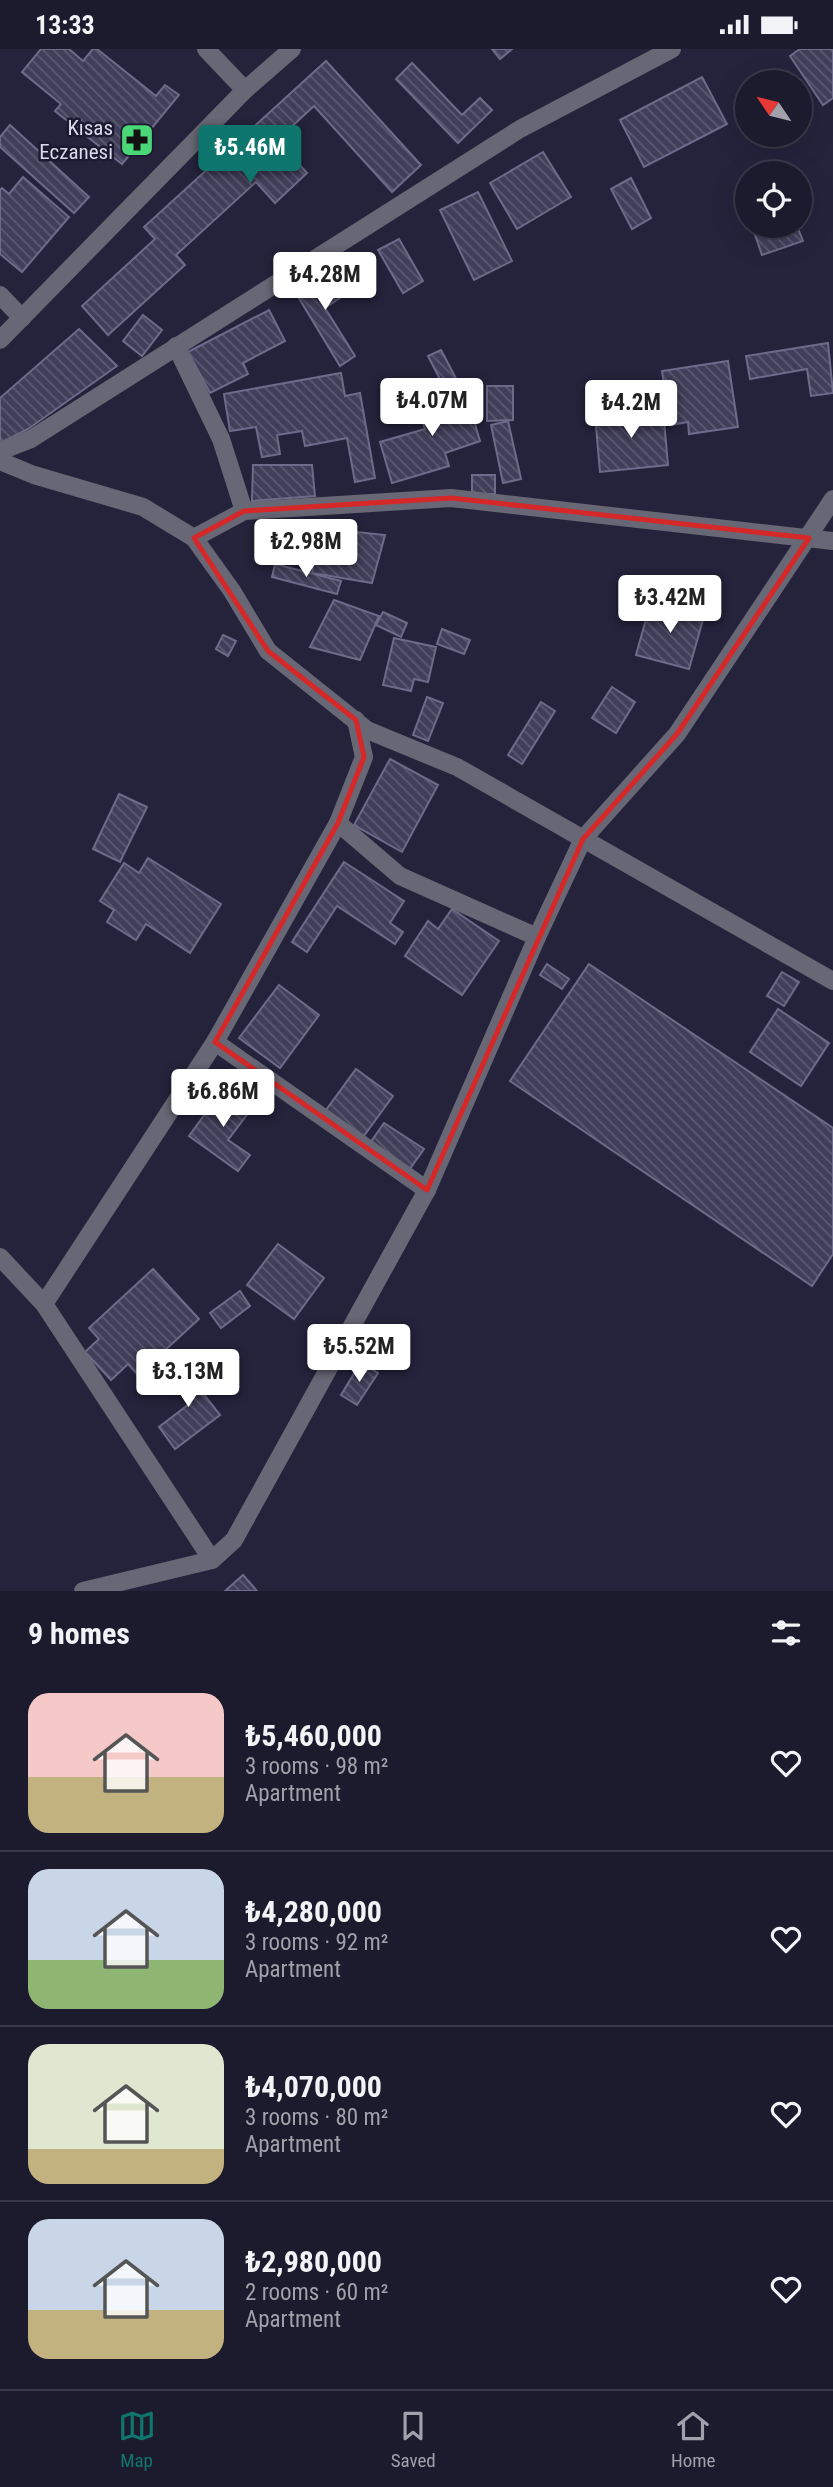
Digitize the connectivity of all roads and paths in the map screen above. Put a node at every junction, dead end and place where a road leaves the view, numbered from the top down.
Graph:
1 (206, 49) edge
2 (292, 49) edge
3 (673, 49) edge
4 (645, 55) edge
5 (246, 90) junction
6 (0, 295) edge
7 (22, 318) junction
8 (0, 340) edge
9 (176, 346) junction
10 (0, 451) edge
11 (0, 461) edge
12 (833, 499) edge
13 (244, 511) junction
14 (194, 538) junction
15 (809, 538) junction
16 (833, 541) edge
17 (356, 720) junction
18 (338, 823) junction
19 (583, 839) junction
20 (537, 937) junction
21 (833, 981) edge
22 (215, 1042) junction
23 (427, 1190) junction
24 (0, 1257) edge
25 (44, 1304) junction
26 (212, 1560) junction
27 (83, 1591) edge

1 - 5 street
2 - 5 street
3 - 4 street
4 - 9 street
5 - 7 street
6 - 7 street
7 - 8 street
9 - 10 street
9 - 13 street
11 - 14 street
12 - 15 street
13 - 14 street
13 - 15 street
14 - 17 street
15 - 16 street
15 - 19 street
17 - 18 street
17 - 19 street
18 - 20 street
18 - 22 street
19 - 20 street
19 - 21 street
20 - 23 street
22 - 23 street
22 - 25 street
23 - 26 street
24 - 25 street
25 - 26 street
26 - 27 street

